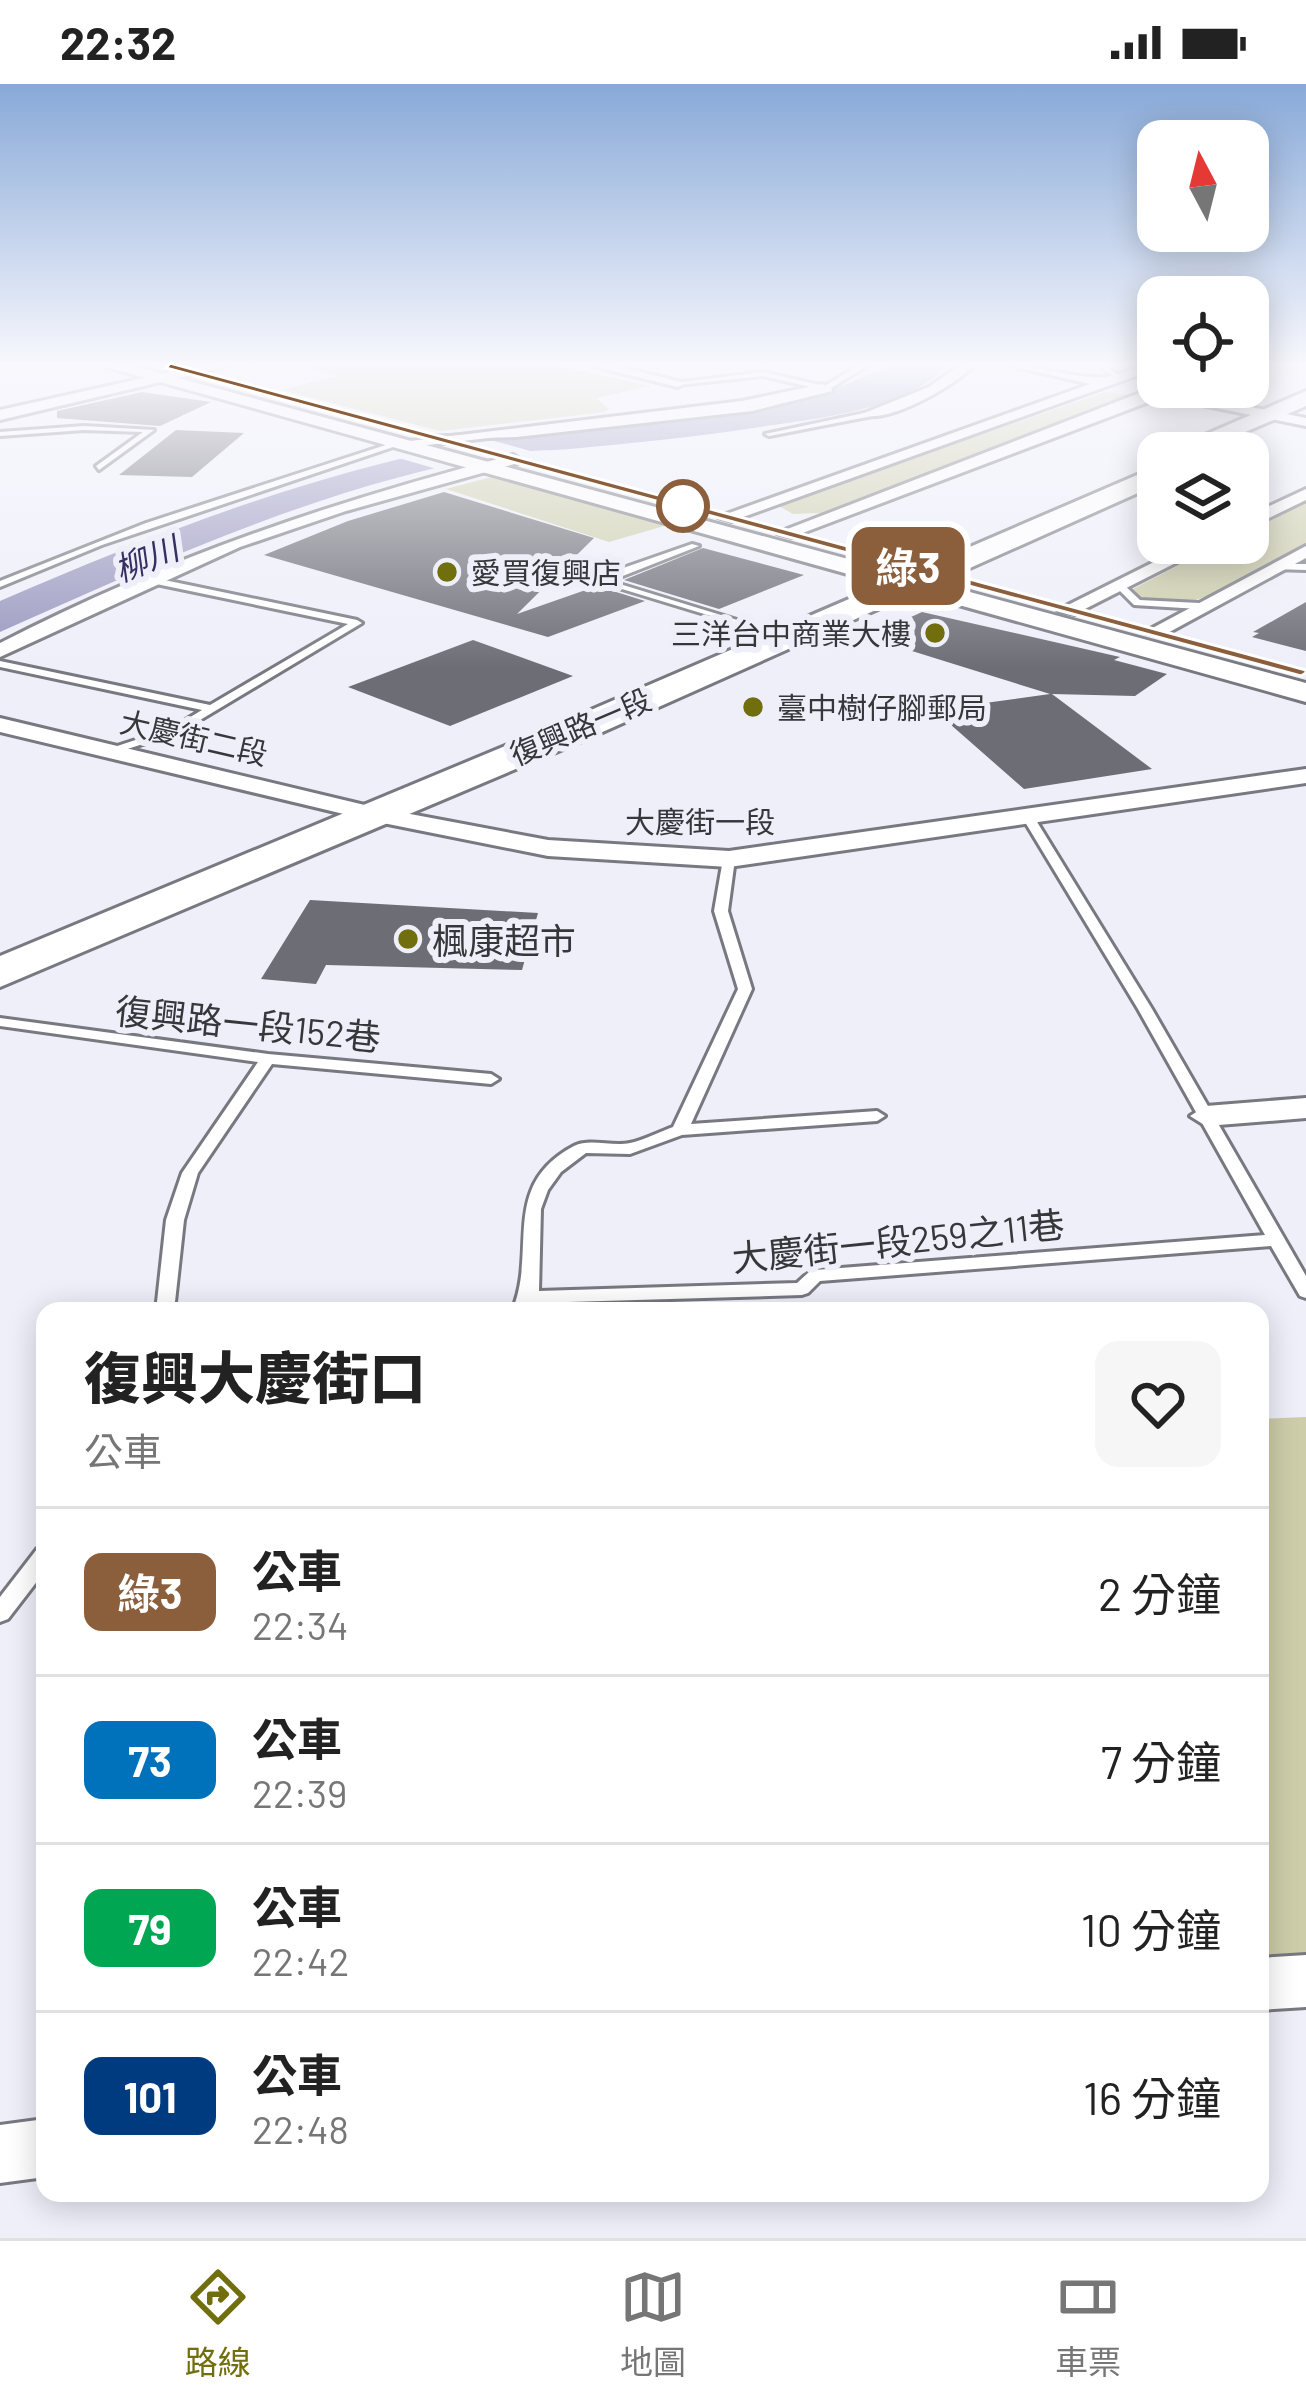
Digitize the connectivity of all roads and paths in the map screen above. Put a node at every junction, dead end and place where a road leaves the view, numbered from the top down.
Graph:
1 (343, 467) edge
2 (479, 467) edge
3 (511, 467) edge
4 (513, 467) edge
5 (852, 467) edge
6 (870, 467) edge
7 (964, 467) edge
8 (1137, 469) edge
9 (853, 473) junction
10 (1137, 482) edge
11 (1306, 494) edge
12 (1269, 512) edge
13 (726, 517) junction
14 (786, 533) junction
15 (694, 546) dead end
16 (1306, 551) edge
17 (1164, 564) edge
18 (1276, 567) junction
19 (1306, 567) edge
20 (906, 574) junction
21 (145, 579) junction
22 (0, 584) edge
23 (1120, 586) junction
24 (1199, 606) junction
25 (1068, 610) junction
26 (758, 629) junction
27 (1155, 632) junction
28 (0, 651) edge
29 (0, 664) edge
30 (1306, 673) edge
31 (1306, 693) edge
32 (212, 709) junction
33 (0, 725) edge
34 (112, 751) junction
35 (1305, 779) edge
36 (357, 811) junction
37 (1028, 817) junction
38 (728, 860) junction
39 (0, 946) edge
40 (0, 973) edge
41 (0, 1022) edge
42 (268, 1058) junction
43 (490, 1079) dead end
44 (1306, 1108) edge
45 (877, 1116) dead end
46 (1206, 1117) junction
47 (680, 1130) junction
48 (1273, 1240) junction
49 (1306, 1292) edge
50 (166, 1302) edge
51 (525, 1302) edge
52 (562, 1302) edge
53 (36, 1567) edge
54 (0, 1613) edge
55 (1306, 1981) edge
56 (1269, 1983) edge
57 (36, 2149) edge
58 (0, 2155) edge

1 - 22 lane
2 - 21 street
3 - 20 main road
4 - 13 main road
5 - 9 street
6 - 9 street
7 - 14 street
8 - 20 main road, 復興路一段
9 - 13 street
10 - 20 main road, 復興路一段
11 - 12 street
13 - 14 main road
14 - 20 main road
15 - 26 lane
16 - 18 street
17 - 23 street
18 - 19 lane
18 - 24 street
20 - 25 main road
20 - 26 main road, 復興路一段
20 - 31 main road
20 - 36 main road, 復興路一段
21 - 28 street
21 - 32 lane
23 - 24 lane
23 - 25 street
24 - 27 street
25 - 27 main road
26 - 36 main road, 復興路一段
27 - 30 main road
29 - 32 lane
32 - 34 lane
33 - 34 street, 大慶街二段
34 - 36 street, 大慶街二段
35 - 37 street, 大慶街一段
36 - 38 street, 大慶街一段
36 - 39 main road, 復興路一段
36 - 40 main road, 復興路一段
37 - 38 street, 大慶街一段
37 - 46 lane
38 - 47 lane
41 - 42 lane, 復興路一段152巷
42 - 43 lane, 復興路一段152巷
42 - 50 lane
44 - 46 street
45 - 47 lane
46 - 48 lane
47 - 51 lane
48 - 49 lane
48 - 52 lane, 大慶街一段259之11巷
53 - 54 lane
55 - 56 street
57 - 58 street

